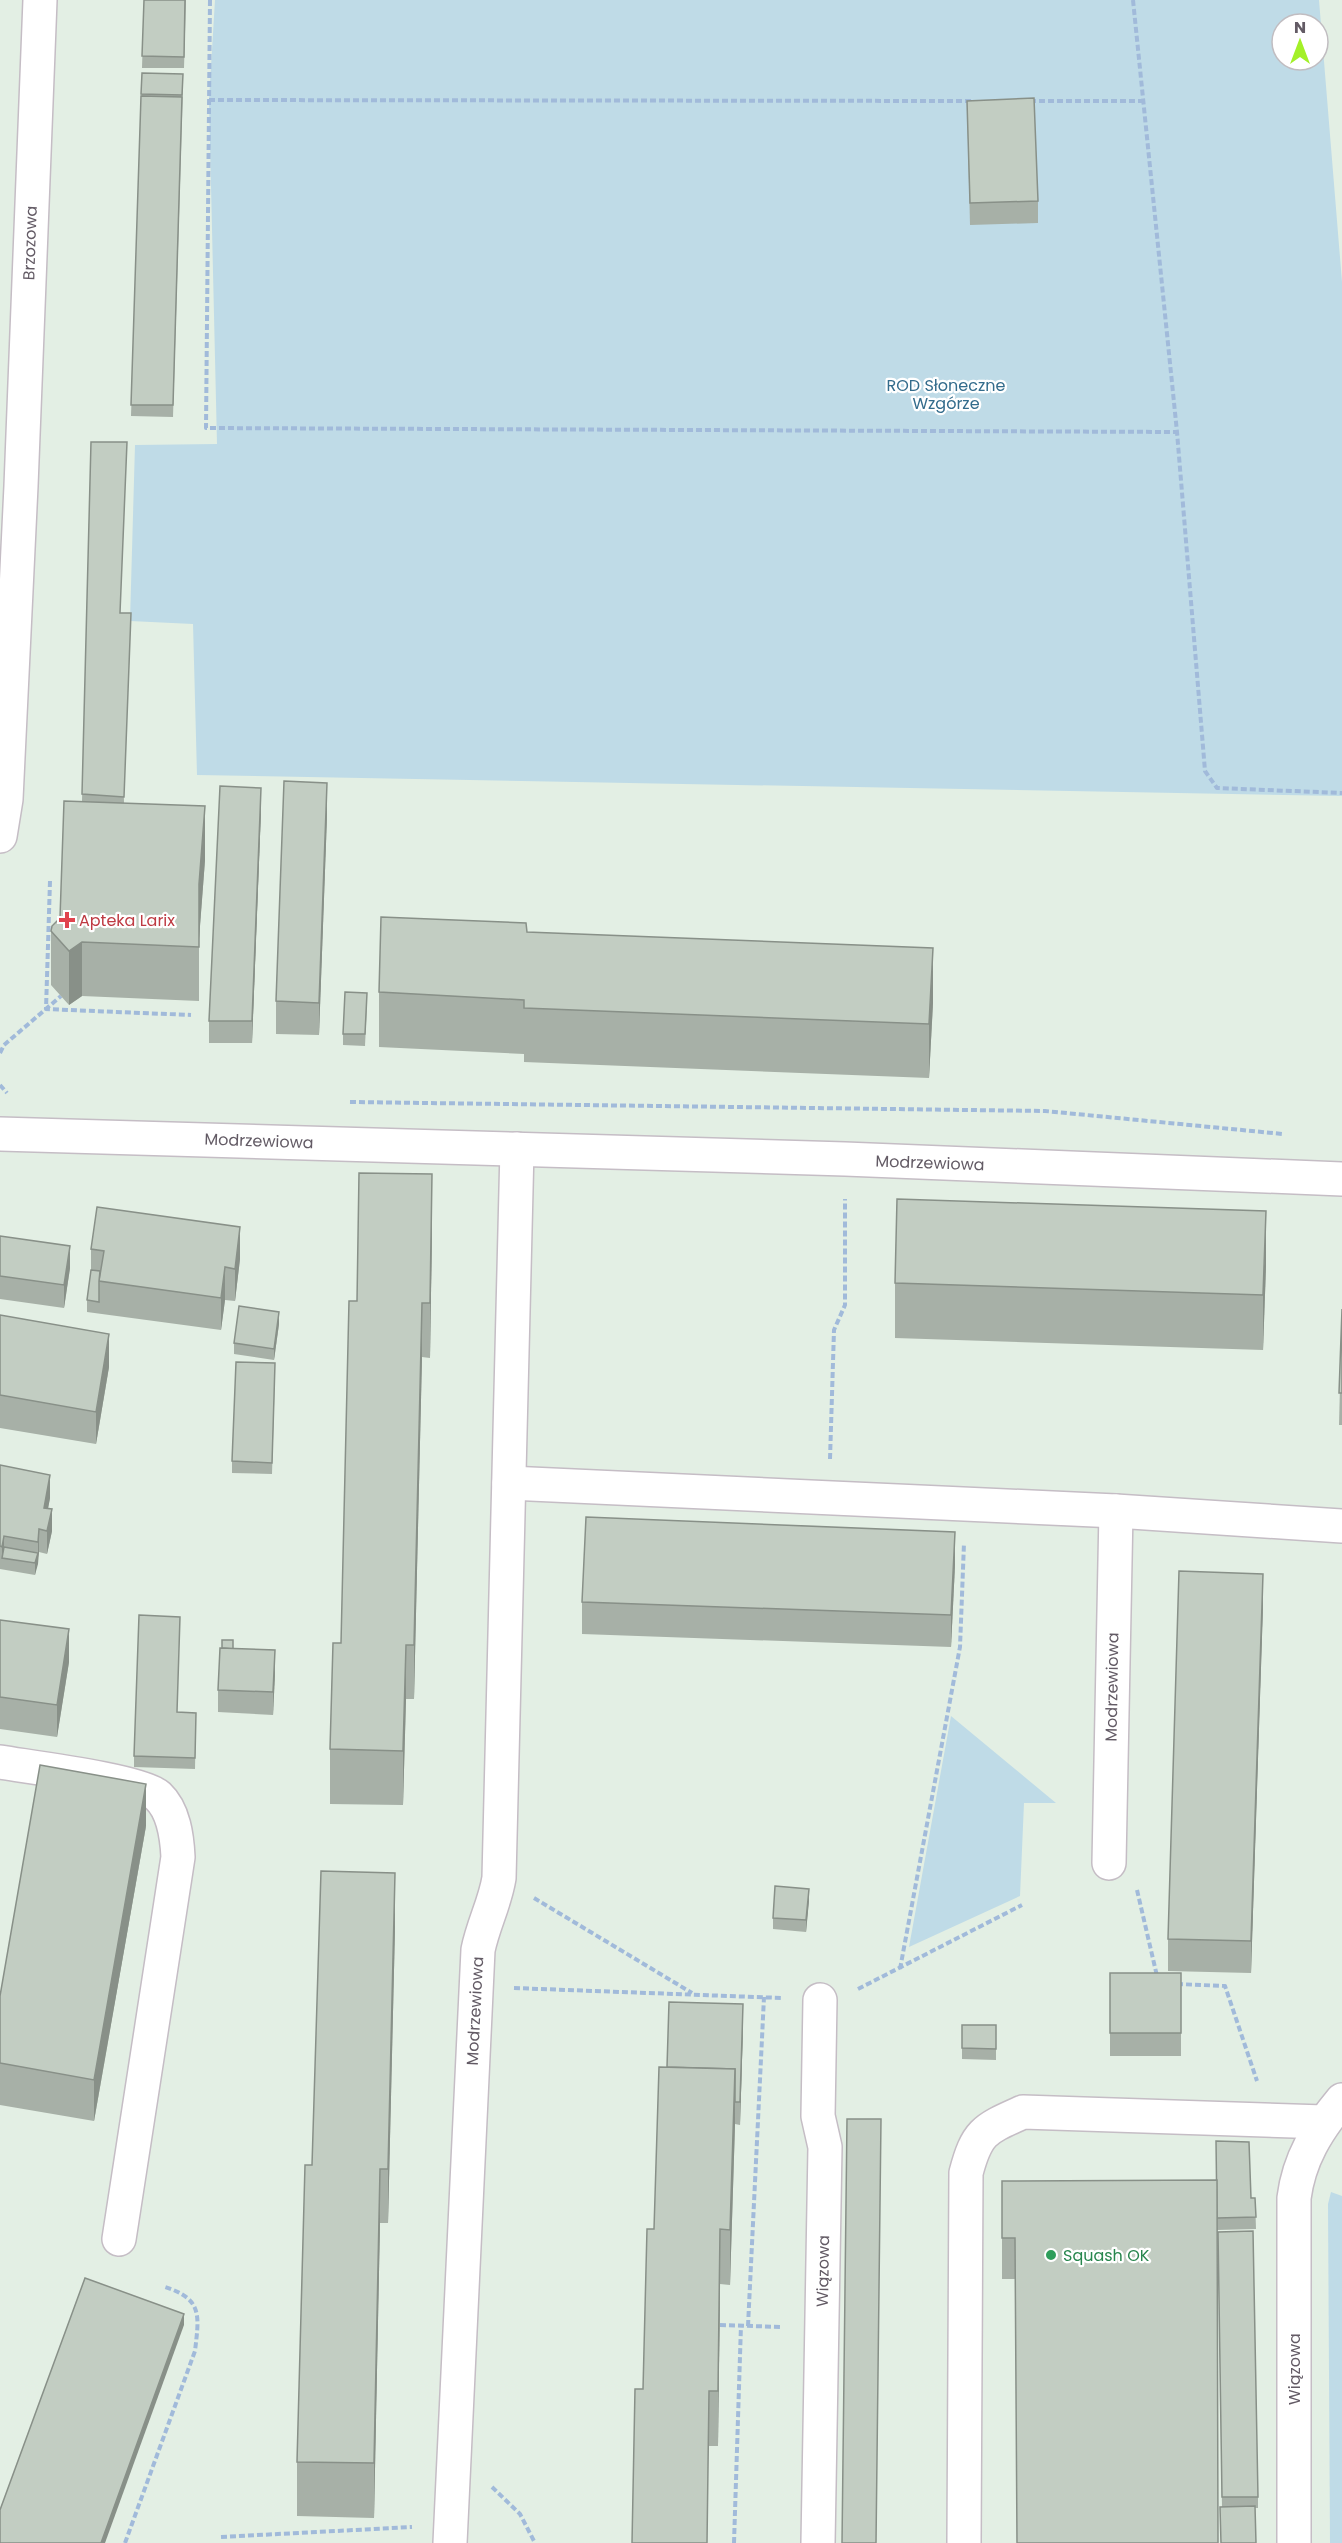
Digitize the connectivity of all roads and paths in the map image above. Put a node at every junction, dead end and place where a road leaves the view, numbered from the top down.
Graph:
1 (40, 0) edge
2 (210, 0) edge
3 (1133, 0) edge
4 (209, 100) junction
5 (975, 101) edge
6 (1023, 101) edge
7 (1143, 101) junction
8 (1177, 432) junction
9 (11, 485) edge
10 (1342, 793) edge
11 (0, 836) edge
12 (50, 881) dead end
13 (61, 996) dead end
14 (46, 1009) junction
15 (191, 1015) dead end
16 (0, 1053) edge
17 (343, 1101) dead end
18 (0, 1134) edge
19 (1284, 1134) dead end
20 (517, 1149) junction
21 (845, 1159) junction
22 (1342, 1179) edge
23 (509, 1483) junction
24 (829, 1498) junction
25 (1116, 1511) junction
26 (1342, 1526) edge
27 (965, 1531) dead end
28 (0, 1762) edge
29 (1109, 1863) dead end
30 (499, 1878) junction
31 (1135, 1880) dead end
32 (1022, 1905) dead end
33 (900, 1969) junction
34 (1159, 1983) edge
35 (1170, 1984) edge
36 (476, 1987) junction
37 (694, 1994) junction
38 (764, 1997) junction
39 (820, 2000) junction
40 (1333, 2111) edge
41 (1270, 2119) junction
42 (119, 2239) dead end
43 (165, 2288) dead end
44 (720, 2325) edge
45 (741, 2325) junction
46 (748, 2326) junction
47 (784, 2327) dead end
48 (488, 2484) dead end
49 (419, 2526) dead end
50 (221, 2537) dead end
51 (125, 2543) edge
52 (450, 2543) edge
53 (535, 2543) edge
54 (734, 2543) edge
55 (818, 2543) edge
56 (964, 2543) edge
57 (1294, 2543) edge

1 - 9 street, Brzozowa
2 - 4 path
3 - 7 path
4 - 5 path
4 - 8 path
6 - 7 path
7 - 8 path
8 - 10 path
9 - 11 street, Brzozowa
12 - 14 path
13 - 14 path
14 - 15 path
14 - 16 path
17 - 19 path
18 - 20 street, Modrzewiowa
20 - 21 street, Modrzewiowa
20 - 23 street, Modrzewiowa
21 - 22 street, Modrzewiowa
21 - 24 path
23 - 24 street
23 - 30 street, Modrzewiowa
24 - 25 street
25 - 26 street
25 - 29 street, Modrzewiowa
27 - 33 path
28 - 42 street
30 - 36 street, Modrzewiowa
30 - 37 path
31 - 34 path
32 - 33 path
33 - 39 path
35 - 41 path
36 - 37 path
36 - 52 street, Modrzewiowa
37 - 38 path
38 - 39 path
38 - 46 path
39 - 55 street, Wiązowa
40 - 41 street
40 - 57 street, Wiązowa
41 - 56 street
43 - 51 path
44 - 45 path
45 - 46 path
45 - 54 path
46 - 47 path
48 - 53 path
49 - 50 path

